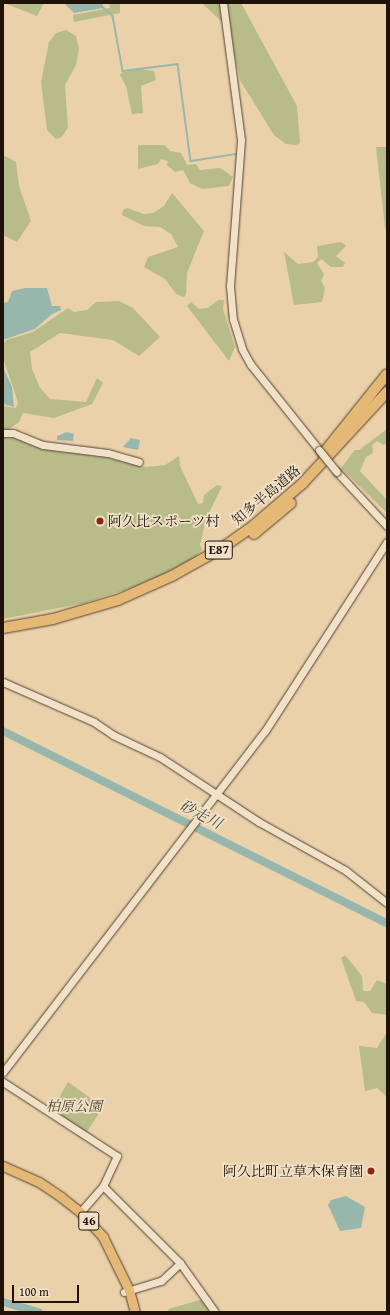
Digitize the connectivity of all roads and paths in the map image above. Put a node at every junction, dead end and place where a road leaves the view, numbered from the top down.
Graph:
1 (223, 3) edge
2 (387, 374) edge
3 (387, 392) edge
4 (387, 401) edge
5 (3, 434) edge
6 (139, 462) dead end
7 (266, 515) junction
8 (387, 526) edge
9 (387, 542) edge
10 (3, 628) edge
11 (3, 634) edge
12 (3, 682) edge
13 (217, 795) junction
14 (387, 903) edge
15 (3, 1072) edge
16 (3, 1082) edge
17 (3, 1166) edge
18 (103, 1186) junction
19 (80, 1212) junction
20 (180, 1263) junction
21 (126, 1291) junction
22 (136, 1312) edge
23 (215, 1312) edge

1 - 8 street, bridge
2 - 7 highway
3 - 7 highway, 知多半島道路 / E87
4 - 11 highway, 知多半島道路 / E87
5 - 6 street
7 - 10 highway, 知多半島道路 / E87
9 - 13 street
12 - 13 street
13 - 14 street
13 - 15 street
16 - 18 street
17 - 19 main road, 46
18 - 19 street
18 - 20 street
19 - 21 main road, 46
20 - 21 street
20 - 23 street
21 - 22 main road, 46

